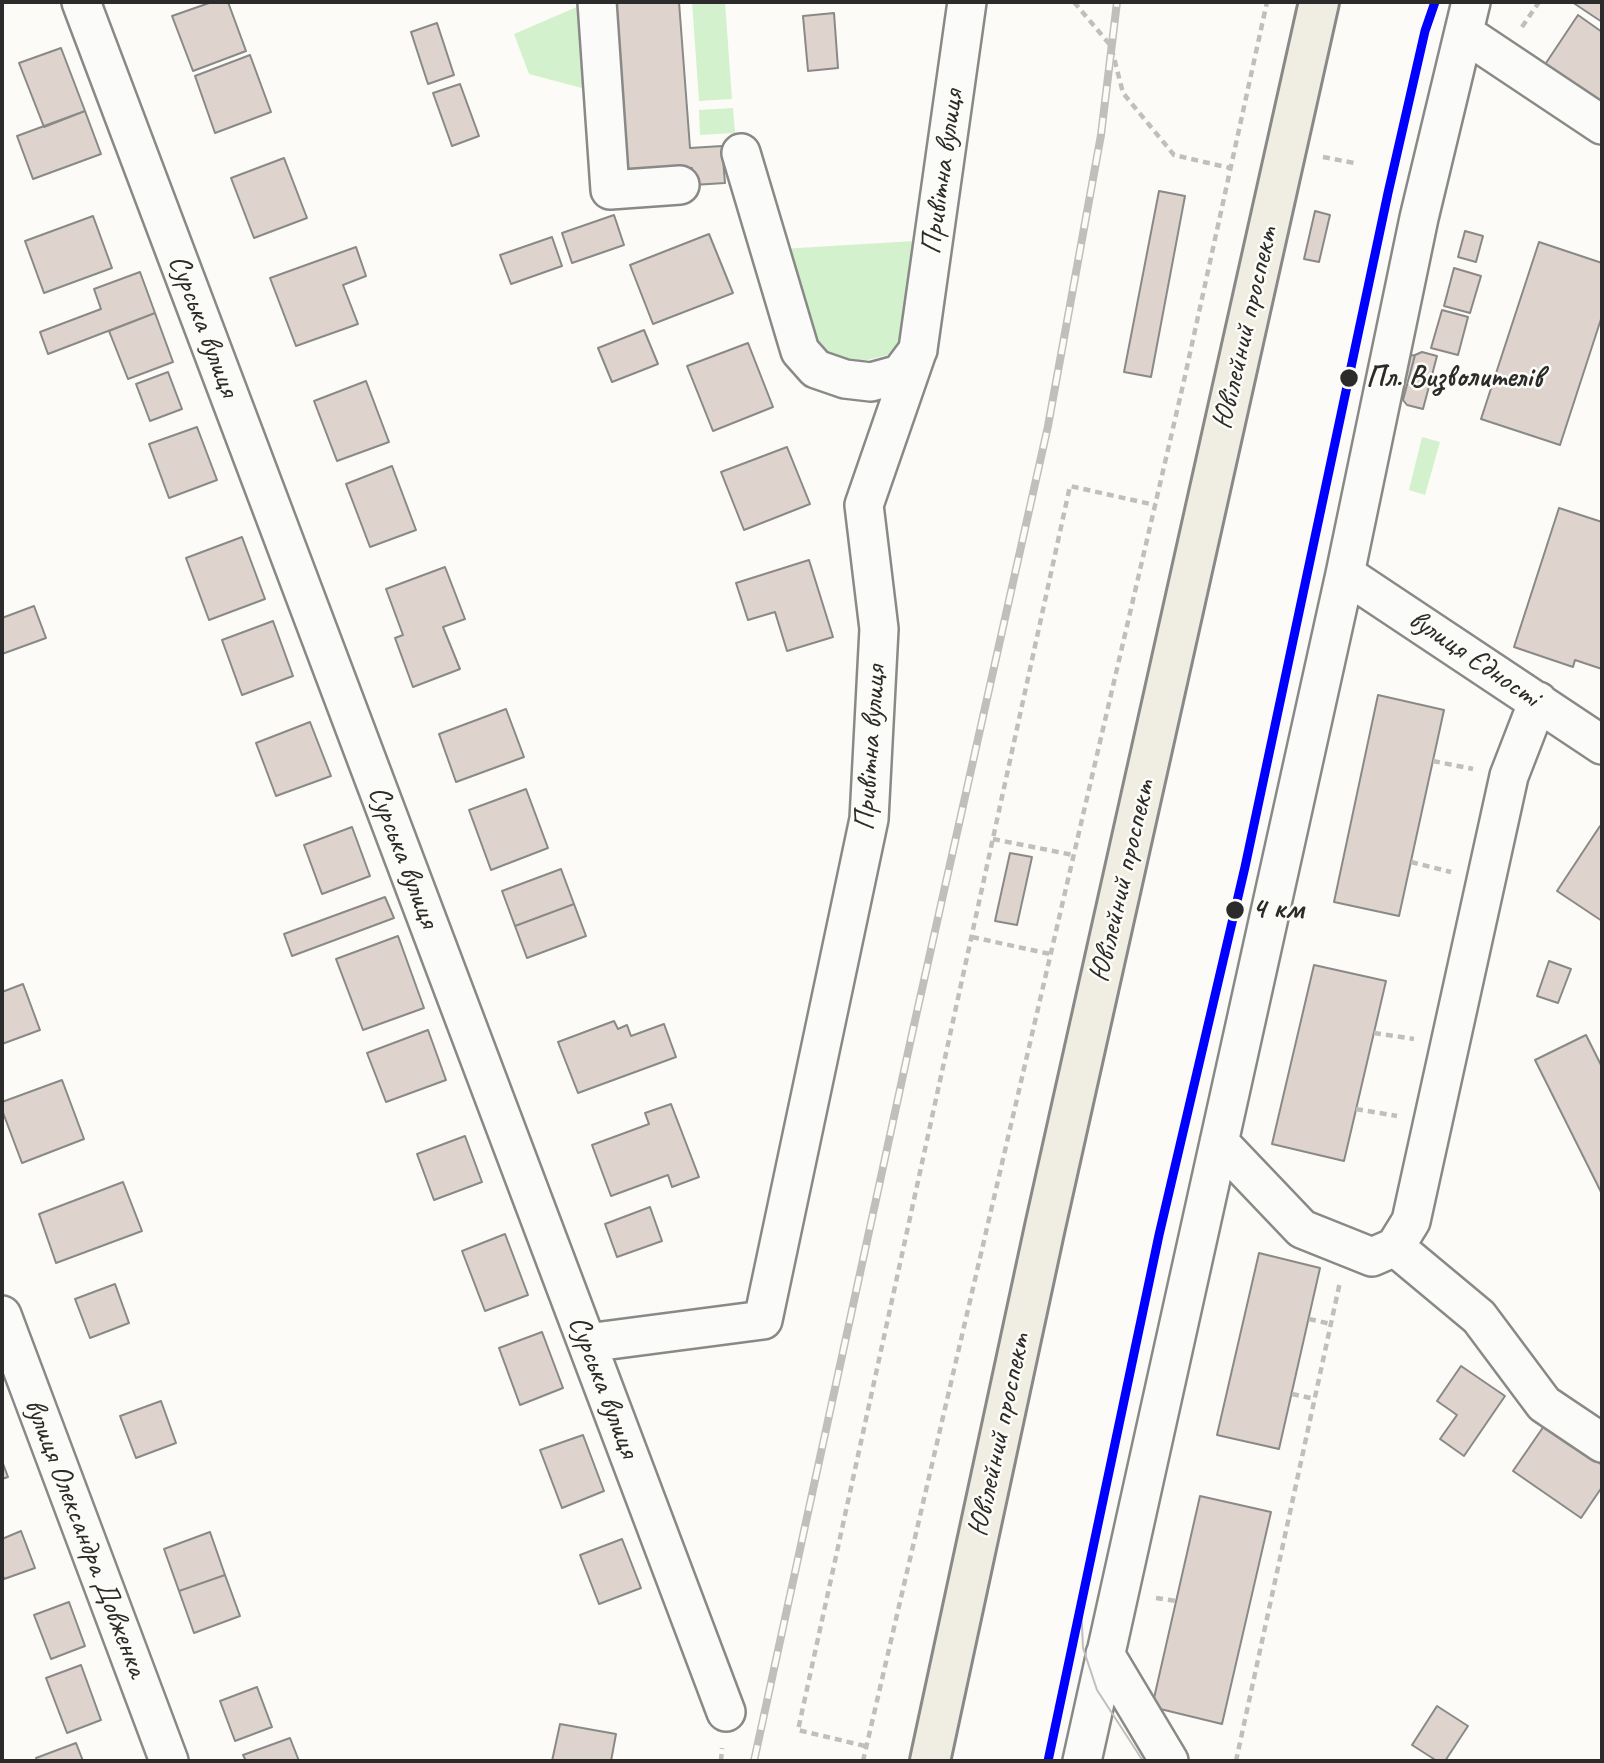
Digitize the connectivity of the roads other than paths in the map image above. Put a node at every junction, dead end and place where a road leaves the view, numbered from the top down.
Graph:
1 (80, 2) edge
2 (597, 2) edge
3 (967, 2) edge
4 (1319, 2) edge
5 (1468, 17) edge
6 (1602, 125) edge
7 (741, 153) dead end
8 (680, 185) dead end
9 (918, 349) junction
10 (1345, 573) junction
11 (1538, 701) junction
12 (1602, 745) edge
13 (1219, 1142) junction
14 (1395, 1247) junction
15 (2, 1315) edge
16 (587, 1343) junction
17 (1602, 1443) edge
18 (1105, 1654) junction
19 (726, 1712) dead end
20 (169, 1761) edge
21 (930, 1761) edge
22 (1082, 1761) edge
23 (1169, 1761) edge

1 - 16 street, Сурська вулиця
2 - 8 street
3 - 9 street, Привітна вулиця
4 - 21 main road, Ювілейний проспект
5 - 6 street
5 - 10 street
7 - 9 street
9 - 16 street, Привітна вулиця
10 - 11 street, вулиця Єдності
10 - 13 street
11 - 12 street, вулиця Єдності
11 - 14 street
13 - 14 street
13 - 18 street
14 - 17 street
15 - 20 street, вулиця Олександра Довженка
16 - 19 street, Сурська вулиця
18 - 22 street
18 - 23 street

